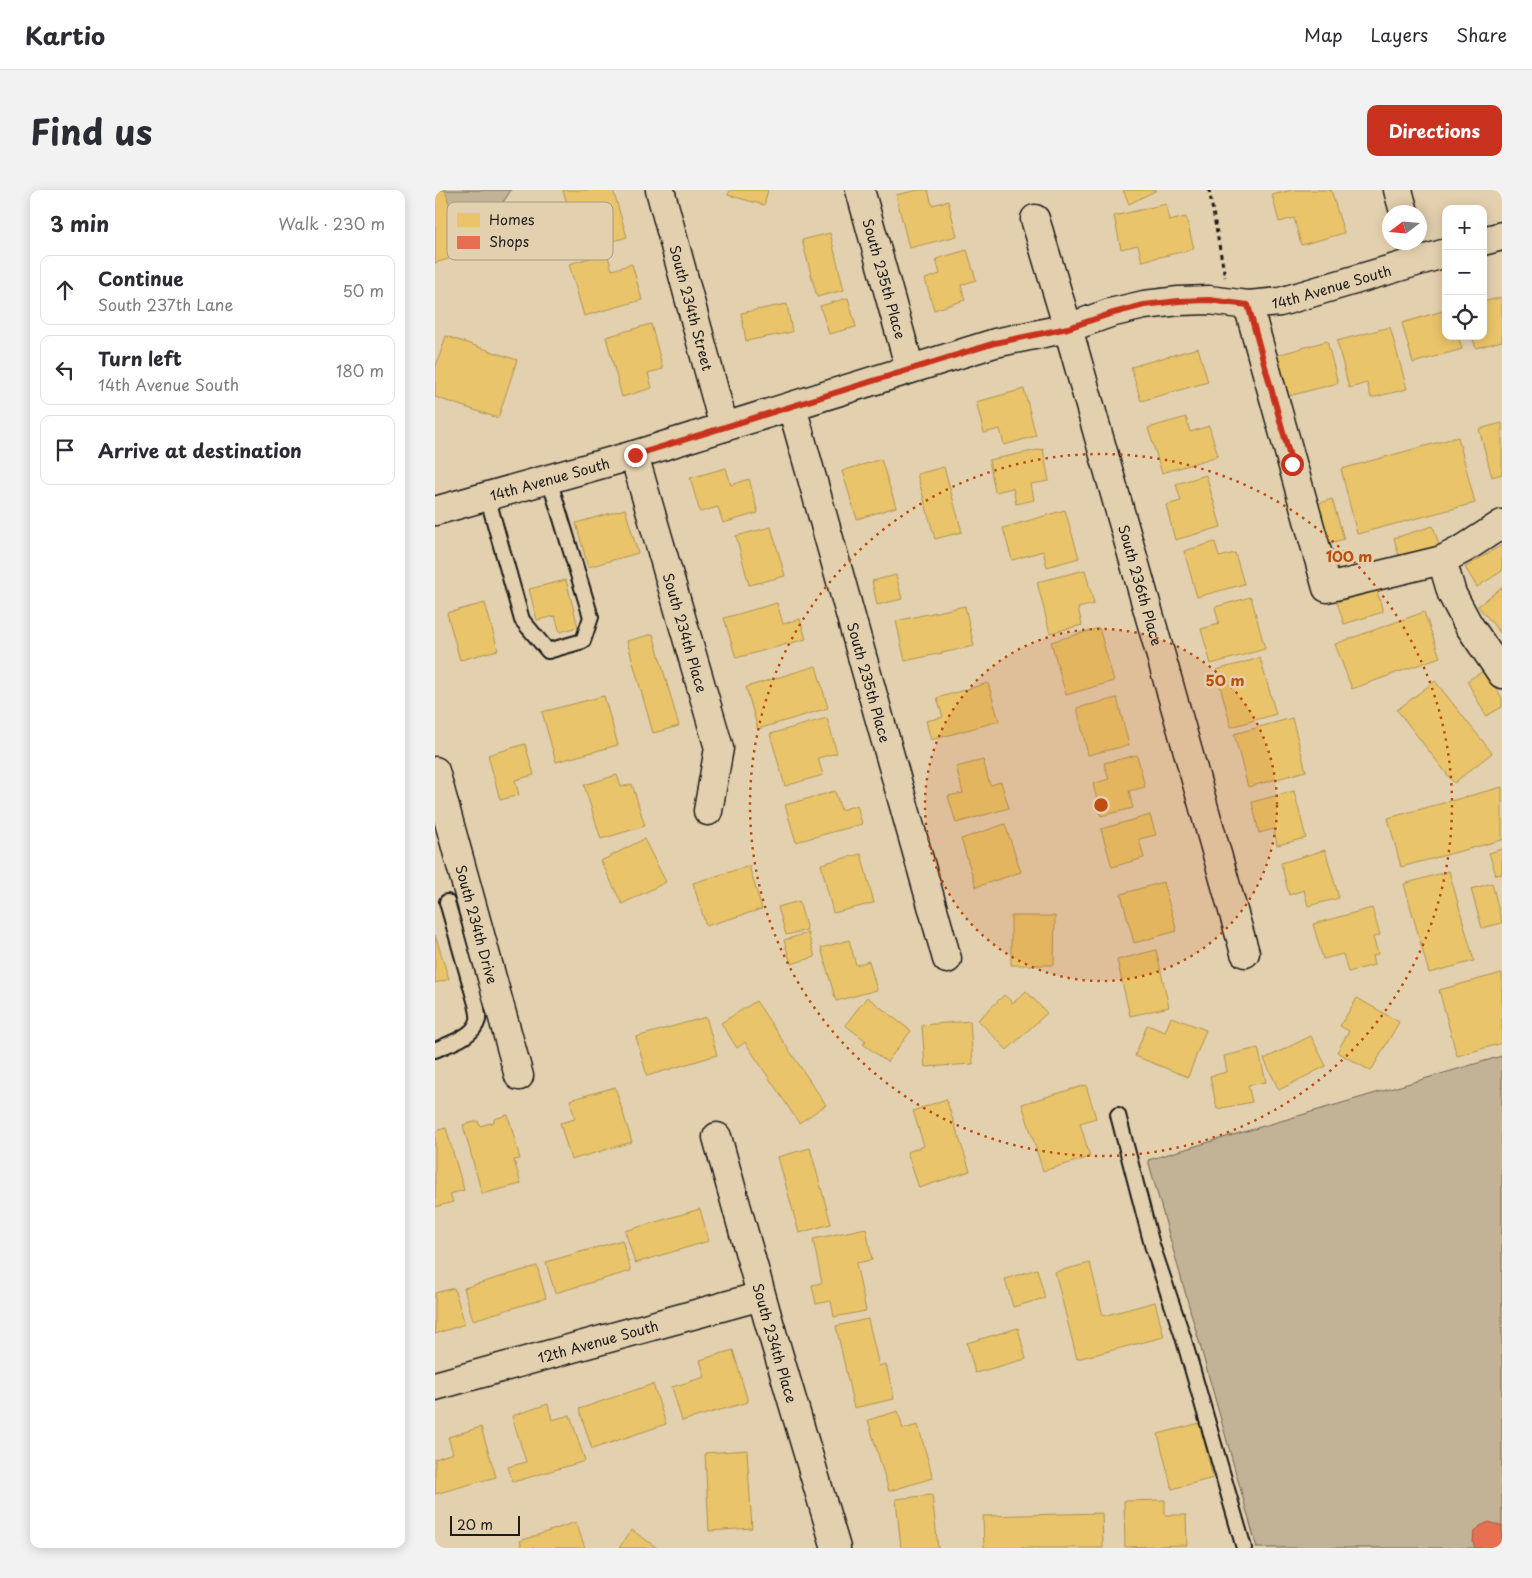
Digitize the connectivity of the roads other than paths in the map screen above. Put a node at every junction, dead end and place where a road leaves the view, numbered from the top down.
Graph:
1 (660, 190) edge
2 (860, 190) edge
3 (1398, 190) edge
4 (1402, 205) edge
5 (1035, 219) dead end
6 (1502, 236) edge
7 (1487, 241) edge
8 (1416, 252) edge
9 (1442, 253) edge
10 (1239, 304) junction
11 (1068, 328) junction
12 (910, 369) junction
13 (791, 407) junction
14 (724, 428) junction
15 (635, 455) junction
16 (549, 479) junction
17 (487, 496) junction
18 (436, 508) edge
19 (1502, 524) edge
20 (1441, 560) junction
21 (1502, 674) edge
22 (435, 772) edge
23 (708, 811) dead end
24 (447, 902) dead end
25 (1245, 953) dead end
26 (947, 959) dead end
27 (435, 1050) edge
28 (519, 1076) dead end
29 (1118, 1115) dead end
30 (717, 1137) dead end
31 (761, 1296) junction
32 (435, 1386) edge
33 (836, 1548) edge
34 (1244, 1548) edge

1 - 14 street, South 234th Street
2 - 12 street, South 235th Place
3 - 4 street
5 - 11 street, South 236th Place
6 - 7 street
8 - 9 street, 14th Avenue South
8 - 10 street, 14th Avenue South
10 - 11 street, 14th Avenue South
10 - 20 street
11 - 12 street, 14th Avenue South
11 - 25 street, South 236th Place
12 - 13 street, 14th Avenue South
13 - 14 street, 14th Avenue South
13 - 26 street, South 235th Place
14 - 15 street, 14th Avenue South
15 - 16 street, 14th Avenue South
15 - 23 street, South 234th Place
16 - 17 street, 14th Avenue South
16 - 17 lane
17 - 18 street, 14th Avenue South
19 - 20 street
20 - 21 street
22 - 28 street, South 234th Drive
24 - 27 lane
29 - 34 lane
30 - 31 street, South 234th Place
31 - 32 street, 12th Avenue South
31 - 33 street, South 234th Place

